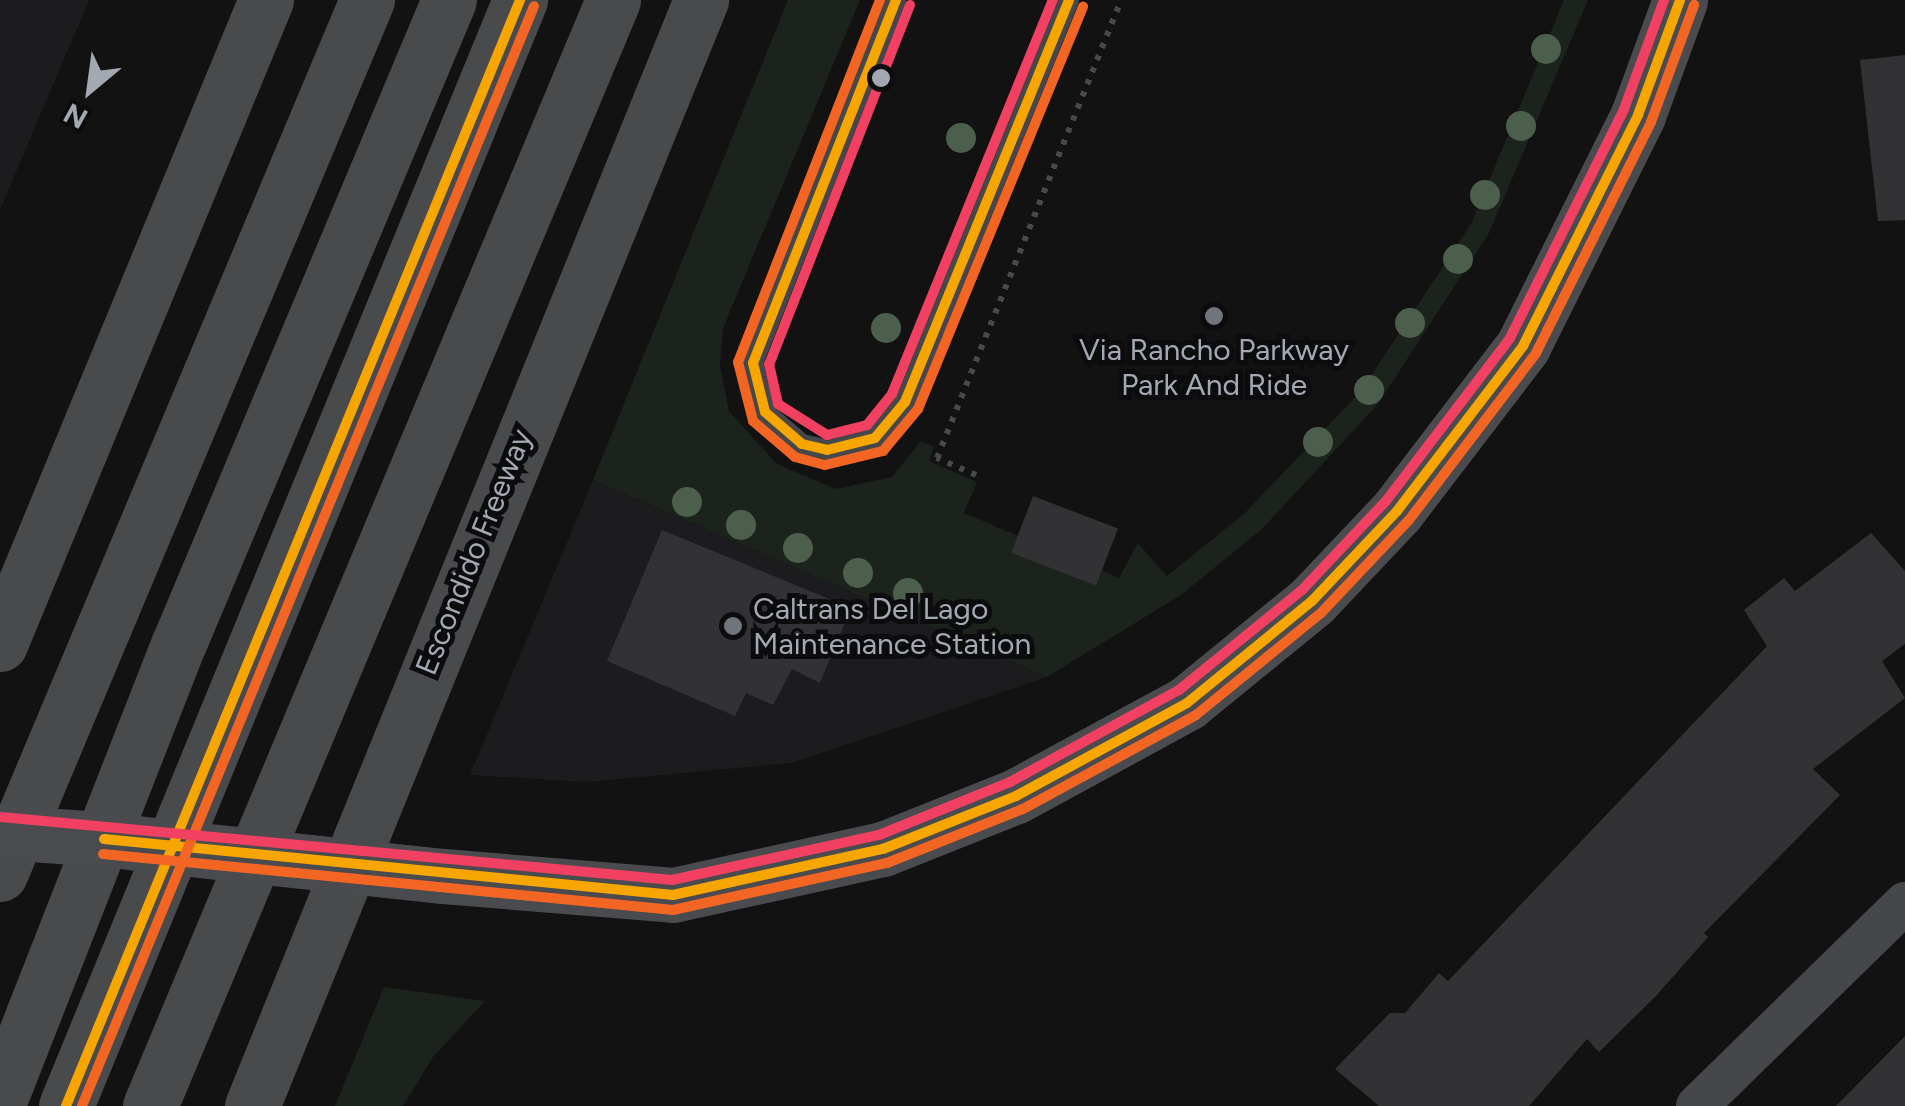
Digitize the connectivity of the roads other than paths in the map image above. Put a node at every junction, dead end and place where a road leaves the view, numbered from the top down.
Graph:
1 (266, 0) edge
2 (367, 0) edge
3 (449, 0) edge
4 (520, 0) edge
5 (613, 0) edge
6 (702, 0) edge
7 (896, 0) edge
8 (1068, 0) edge
9 (1680, 0) edge
10 (0, 644) edge
11 (0, 832) edge
12 (104, 840) junction
13 (170, 847) junction
14 (0, 874) edge
15 (1905, 903) edge
16 (0, 1099) edge
17 (66, 1106) edge
18 (150, 1106) edge
19 (252, 1106) edge
20 (1697, 1106) edge

1 - 10 highway
2 - 14 highway
3 - 12 highway
4 - 13 highway
5 - 18 highway
6 - 19 highway, Escondido Freeway
7 - 8 lane
9 - 13 main road, bridge
11 - 12 main road, bridge
12 - 13 main road
12 - 16 highway
13 - 17 highway
15 - 20 street

